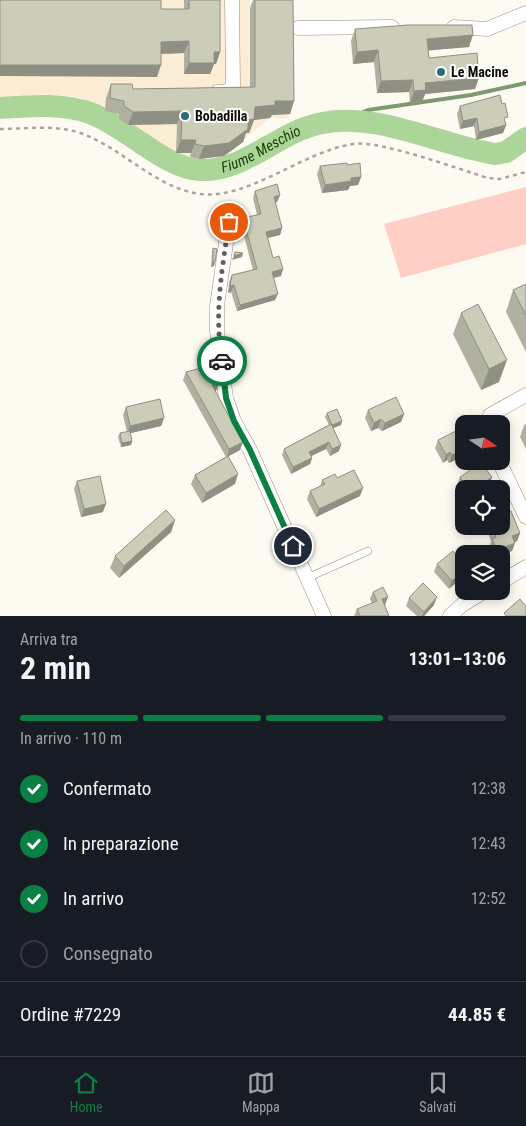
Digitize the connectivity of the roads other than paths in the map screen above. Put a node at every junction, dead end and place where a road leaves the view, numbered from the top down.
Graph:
1 (232, 0) edge
2 (526, 13) edge
3 (408, 27) edge
4 (437, 27) edge
5 (298, 28) dead end
6 (207, 92) edge
7 (229, 222) dead end
8 (526, 394) edge
9 (490, 415) edge
10 (503, 470) edge
11 (526, 517) edge
12 (368, 551) dead end
13 (525, 570) edge
14 (307, 578) junction
15 (510, 578) edge
16 (470, 600) edge
17 (324, 616) edge
18 (450, 616) edge

1 - 6 street
2 - 4 street
3 - 5 street
7 - 14 street
8 - 9 street
10 - 11 street
12 - 14 lane
13 - 15 street
14 - 17 street
16 - 18 street

